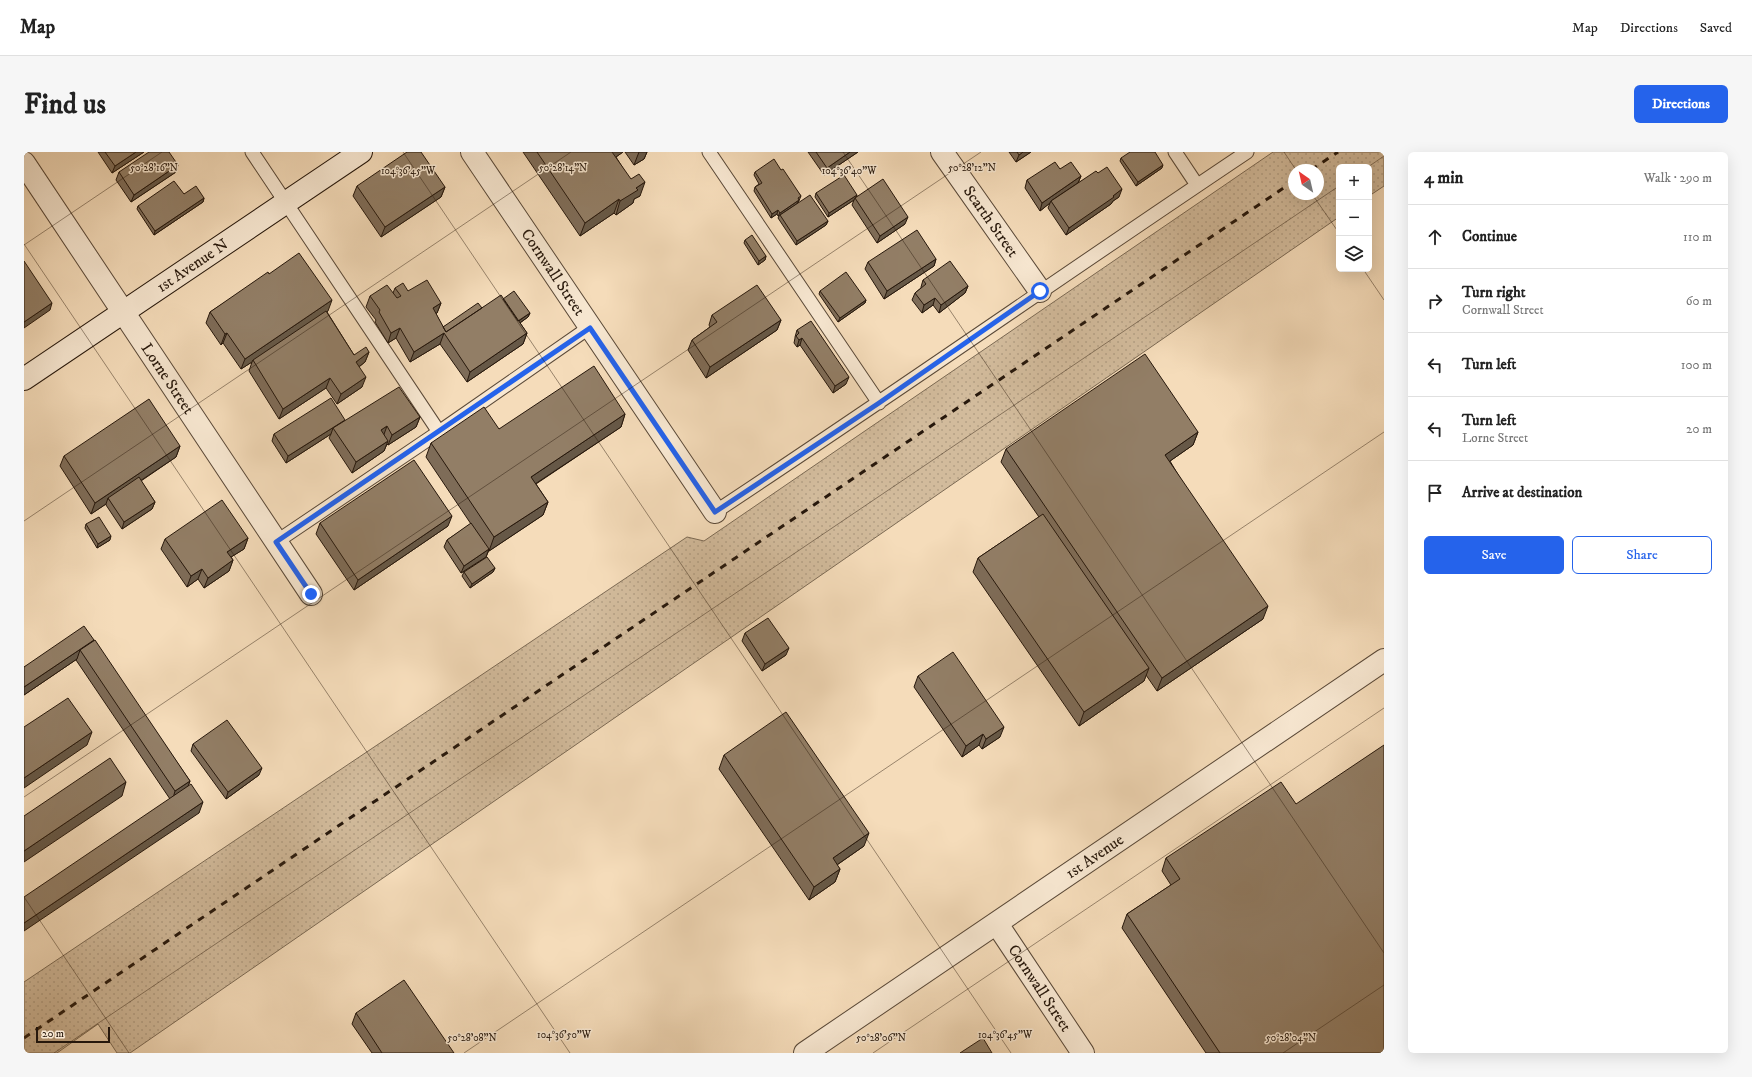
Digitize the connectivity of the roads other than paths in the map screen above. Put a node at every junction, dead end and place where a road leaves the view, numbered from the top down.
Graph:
1 (252, 152) edge
2 (361, 152) edge
3 (472, 152) edge
4 (709, 152) edge
5 (942, 152) edge
6 (1174, 152) edge
7 (1247, 152) edge
8 (24, 163) edge
9 (1197, 185) junction
10 (286, 202) junction
11 (1040, 291) junction
12 (123, 312) junction
13 (590, 328) junction
14 (24, 379) edge
15 (879, 403) junction
16 (439, 432) junction
17 (715, 512) joint
18 (276, 542) junction
19 (311, 594) dead end
20 (1384, 660) edge
21 (997, 924) junction
22 (805, 1053) edge
23 (1083, 1053) edge

1 - 10 lane
2 - 10 street, 1st Avenue N
3 - 13 street, Cornwall Street
4 - 15 lane
5 - 11 street, Scarth Street
6 - 9 lane
7 - 9 lane
8 - 12 street, Lorne Street
9 - 11 lane
10 - 12 street, 1st Avenue N
10 - 16 lane
11 - 15 lane
12 - 14 street, 1st Avenue N
12 - 18 street, Lorne Street
13 - 16 lane
13 - 17 street, Cornwall Street
15 - 17 lane
16 - 18 lane
18 - 19 street, Lorne Street
20 - 21 street, 1st Avenue
21 - 22 street, 1st Avenue
21 - 23 street, Cornwall Street

